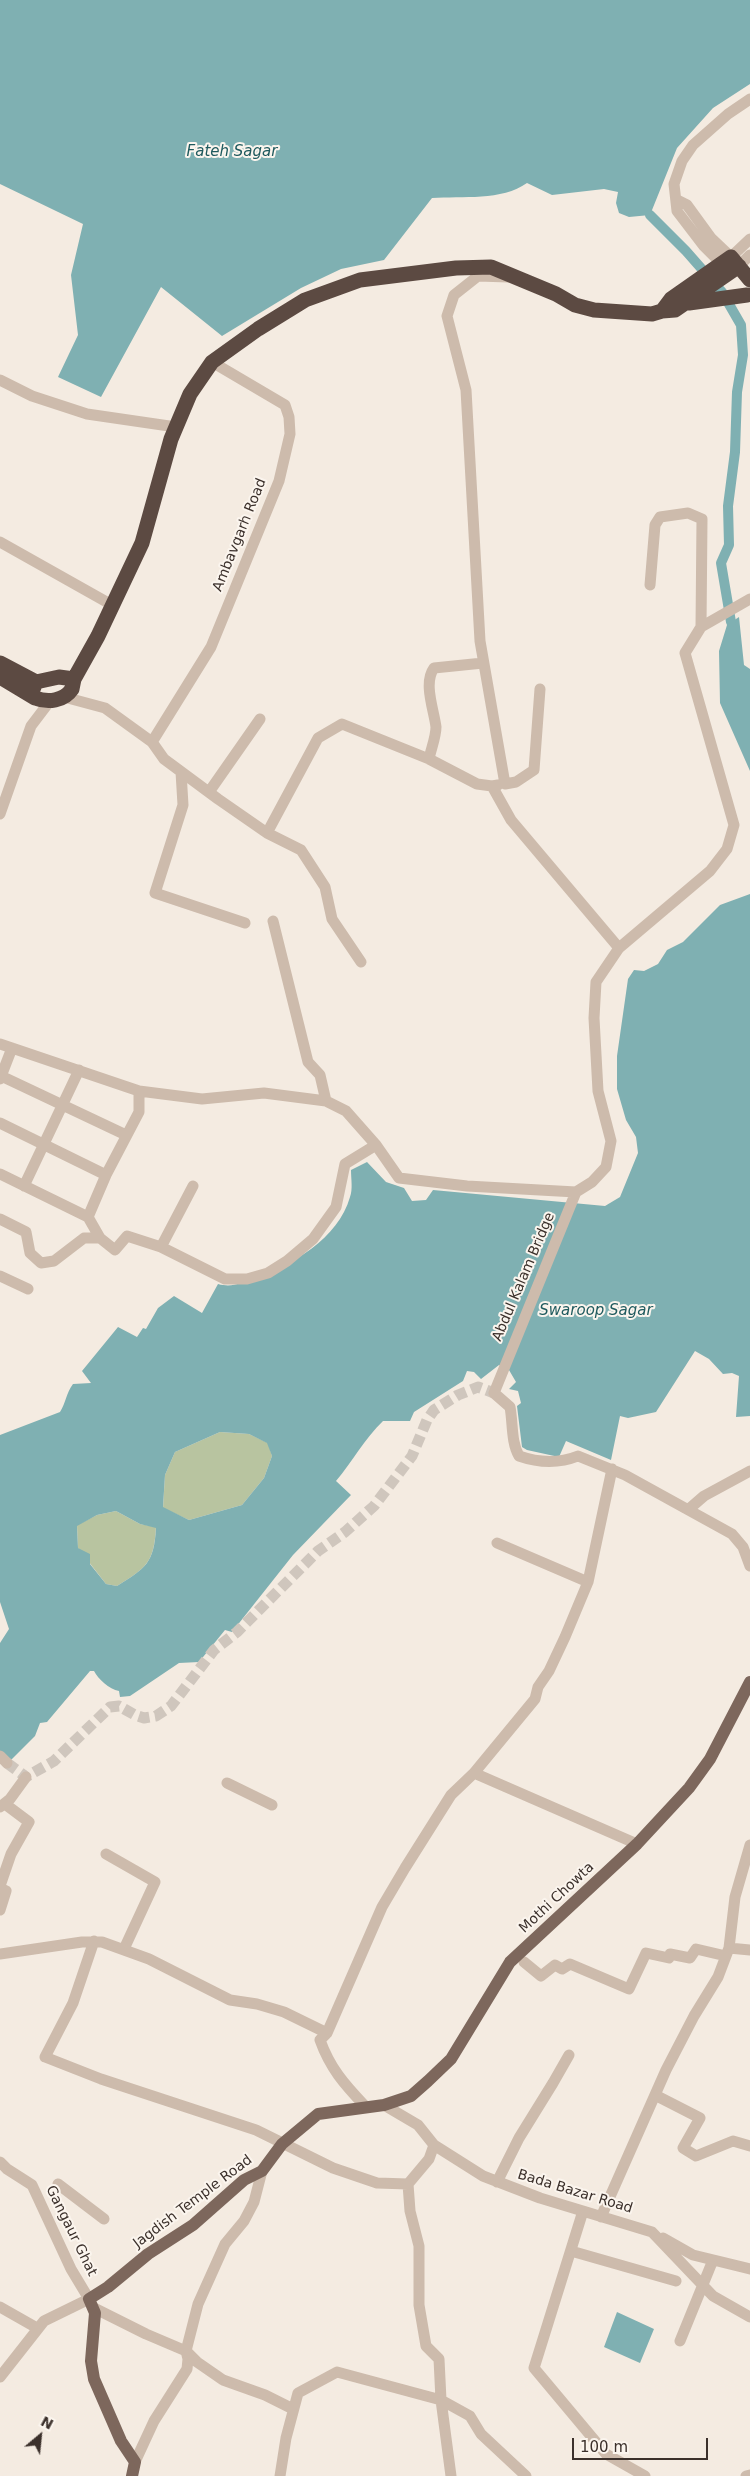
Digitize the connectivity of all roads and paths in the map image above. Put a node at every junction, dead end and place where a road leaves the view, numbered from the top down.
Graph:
1 (750, 99) edge
2 (750, 239) edge
3 (730, 266) edge
4 (515, 277) junction
5 (702, 291) junction
6 (746, 292) edge
7 (662, 311) junction
8 (212, 362) junction
9 (0, 380) edge
10 (176, 427) junction
11 (0, 542) edge
12 (650, 585) dead end
13 (747, 601) edge
14 (112, 605) junction
15 (706, 625) junction
16 (0, 663) edge
17 (483, 663) junction
18 (0, 677) edge
19 (74, 679) junction
20 (36, 682) junction
21 (540, 689) dead end
22 (50, 698) junction
23 (260, 719) dead end
24 (152, 742) junction
25 (429, 759) junction
26 (181, 772) junction
27 (5, 779) edge
28 (505, 784) junction
29 (492, 786) junction
30 (209, 792) junction
31 (0, 814) edge
32 (267, 833) junction
33 (273, 921) dead end
34 (245, 923) dead end
35 (619, 948) junction
36 (362, 962) dead end
37 (0, 1044) edge
38 (12, 1048) junction
39 (79, 1070) junction
40 (0, 1077) edge
41 (139, 1091) junction
42 (326, 1100) junction
43 (63, 1104) junction
44 (0, 1123) edge
45 (126, 1135) junction
46 (43, 1144) junction
47 (376, 1145) junction
48 (0, 1174) edge
49 (106, 1175) junction
50 (24, 1186) junction
51 (193, 1186) dead end
52 (576, 1192) junction
53 (88, 1217) junction
54 (0, 1219) edge
55 (100, 1238) junction
56 (161, 1247) junction
57 (0, 1276) edge
58 (28, 1289) dead end
59 (612, 1469) junction
60 (750, 1471) edge
61 (689, 1509) junction
62 (497, 1543) dead end
63 (750, 1566) edge
64 (588, 1582) junction
65 (750, 1681) edge
66 (474, 1773) junction
67 (26, 1777) dead end
68 (227, 1783) dead end
69 (3, 1805) edge
70 (272, 1806) dead end
71 (637, 1844) junction
72 (750, 1845) edge
73 (106, 1854) dead end
74 (0, 1887) edge
75 (0, 1910) edge
76 (94, 1942) junction
77 (124, 1949) junction
78 (750, 1950) edge
79 (727, 1952) junction
80 (0, 1954) edge
81 (524, 1962) dead end
82 (327, 2034) junction
83 (568, 2055) dead end
84 (655, 2095) junction
85 (384, 2105) junction
86 (365, 2106) junction
87 (282, 2144) junction
88 (434, 2145) junction
89 (750, 2146) edge
90 (2, 2168) edge
91 (262, 2171) junction
92 (497, 2182) junction
93 (58, 2184) dead end
94 (408, 2184) junction
95 (583, 2211) junction
96 (601, 2217) junction
97 (104, 2219) dead end
98 (652, 2232) junction
99 (571, 2250) junction
100 (713, 2260) junction
101 (750, 2269) edge
102 (676, 2281) dead end
103 (704, 2286) junction
104 (92, 2303) junction
105 (0, 2307) edge
106 (750, 2317) edge
107 (37, 2328) junction
108 (680, 2341) dead end
109 (186, 2351) junction
110 (0, 2377) edge
111 (441, 2400) junction
112 (293, 2409) junction
113 (135, 2462) junction
114 (132, 2476) edge
115 (280, 2476) edge
116 (451, 2476) edge
117 (526, 2476) edge
118 (646, 2476) edge

1 - 3 street
2 - 3 street
3 - 5 highway
3 - 6 highway
4 - 7 highway
4 - 8 highway
4 - 17 street
5 - 6 highway
5 - 7 highway
5 - 7 highway
8 - 10 highway
8 - 24 street, Ambavgarh Road
9 - 10 street
10 - 14 highway
11 - 14 street
12 - 15 street
13 - 15 street
14 - 19 highway
15 - 35 street
16 - 20 highway
17 - 25 street
17 - 28 street
18 - 22 highway
19 - 20 highway
19 - 22 highway
20 - 22 highway
21 - 28 street
22 - 24 street
22 - 27 street
23 - 30 street
24 - 26 street
25 - 29 street
25 - 32 street
26 - 30 street
26 - 34 street
27 - 31 street
28 - 29 street
29 - 35 street
30 - 32 street
32 - 36 street
33 - 42 street
35 - 52 street
37 - 38 street
38 - 39 street
38 - 40 street
39 - 41 street
39 - 43 street
40 - 43 street
41 - 42 street
41 - 45 street
42 - 47 street
43 - 45 street
43 - 46 street
44 - 46 street
45 - 49 street
46 - 49 street
46 - 50 street
47 - 52 street
47 - 56 street
48 - 50 street
49 - 53 street
50 - 53 street
51 - 56 street
52 - 59 street, Abdul Kalam Bridge
53 - 55 street
54 - 55 street
55 - 56 street
57 - 58 street
59 - 61 street
59 - 64 street
60 - 61 street
61 - 63 street
62 - 64 street
64 - 66 street
65 - 71 main road, Mothi Chowta
66 - 71 street
66 - 82 street
67 - 69 street
68 - 70 street
69 - 74 street
71 - 85 main road, Mothi Chowta
72 - 79 street
73 - 77 street
74 - 75 street
76 - 77 street
76 - 80 street
76 - 87 street
77 - 82 street
78 - 79 street
79 - 81 street
79 - 84 street
82 - 86 street
83 - 92 street
84 - 89 street
84 - 96 street
85 - 86 main road, Mothi Chowta
85 - 88 street, Bada Bazar Road
86 - 87 main road, Jagdish Temple Road
87 - 91 main road, Jagdish Temple Road
87 - 94 street
88 - 92 street, Bada Bazar Road
88 - 94 street
90 - 104 street, Gangaur Ghat
91 - 104 main road, Jagdish Temple Road
91 - 109 street
92 - 95 street, Bada Bazar Road
93 - 97 street
94 - 111 street
95 - 96 street, Bada Bazar Road
95 - 99 street
96 - 98 street, Bada Bazar Road
98 - 100 street
98 - 103 street, Bada Bazar Road
99 - 102 street
99 - 118 street
100 - 101 street
100 - 103 street
103 - 106 street, Bada Bazar Road
103 - 108 street
104 - 107 street
104 - 109 street
104 - 113 main road
105 - 107 street
107 - 110 street
109 - 112 street
109 - 113 street
111 - 112 street
111 - 116 street
111 - 117 street
112 - 115 street
113 - 114 main road

